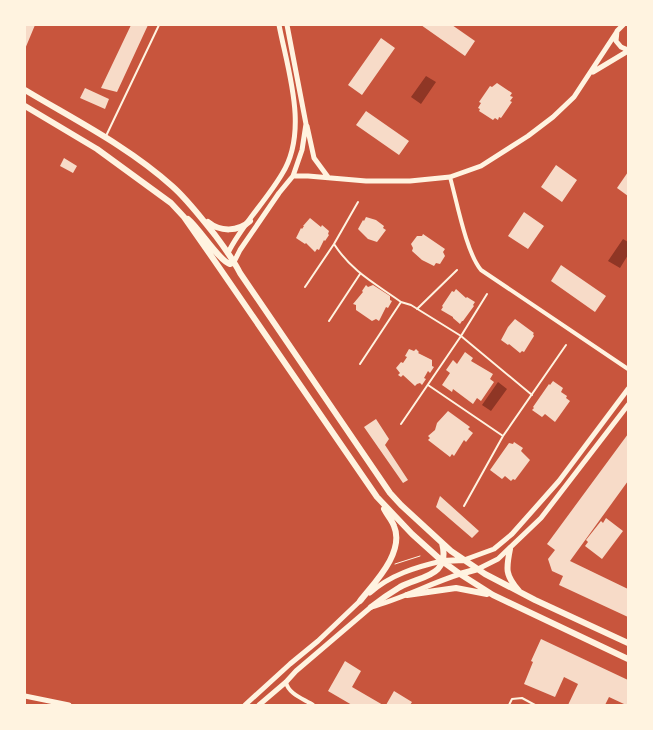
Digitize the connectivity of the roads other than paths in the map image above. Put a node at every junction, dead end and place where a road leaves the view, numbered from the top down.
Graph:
1 (159, 25) edge
2 (279, 25) edge
3 (287, 25) edge
4 (619, 28) edge
5 (628, 50) edge
6 (589, 75) junction
7 (25, 90) edge
8 (25, 106) edge
9 (306, 124) junction
10 (105, 138) junction
11 (288, 163) junction
12 (294, 176) junction
13 (450, 177) junction
14 (328, 178) junction
15 (358, 202) dead end
16 (171, 203) junction
17 (195, 209) junction
18 (250, 221) junction
19 (334, 244) junction
20 (228, 253) junction
21 (224, 261) junction
22 (234, 262) junction
23 (457, 270) dead end
24 (222, 272) junction
25 (360, 274) junction
26 (305, 286) dead end
27 (487, 294) dead end
28 (401, 302) junction
29 (418, 309) junction
30 (329, 321) dead end
31 (461, 336) junction
32 (566, 345) dead end
33 (360, 364) dead end
34 (628, 369) edge
35 (428, 385) junction
36 (628, 390) edge
37 (532, 395) junction
38 (628, 405) edge
39 (401, 424) dead end
40 (503, 436) junction
41 (377, 497) junction
42 (464, 506) dead end
43 (442, 543) junction
44 (510, 549) junction
45 (464, 560) junction
46 (442, 561) junction
47 (478, 569) junction
48 (460, 574) junction
49 (522, 594) junction
50 (407, 595) junction
51 (493, 596) junction
52 (360, 601) junction
53 (371, 607) junction
54 (628, 643) edge
55 (628, 659) edge
56 (286, 682) junction
57 (25, 696) edge
58 (69, 705) edge
59 (245, 705) edge
60 (259, 705) edge
61 (313, 705) edge
62 (509, 705) edge
63 (535, 705) edge

1 - 10 lane
2 - 11 street
3 - 9 street
4 - 5 street
4 - 6 street
5 - 6 street
6 - 13 street
7 - 10 main road
8 - 16 main road
9 - 12 street
9 - 14 street
10 - 17 main road
11 - 12 street
11 - 18 street
12 - 14 street
12 - 22 street
13 - 14 street
13 - 34 street
15 - 19 lane
16 - 21 main road
16 - 24 main road
17 - 18 main road
17 - 20 main road
18 - 20 street
19 - 25 lane
19 - 26 lane
20 - 21 main road
20 - 22 main road
21 - 22 main road
21 - 24 main road
22 - 43 main road
23 - 29 lane
24 - 41 main road
25 - 28 lane
25 - 30 lane
27 - 31 lane
28 - 29 lane
28 - 33 lane
29 - 31 lane
31 - 35 lane
31 - 37 lane
32 - 37 lane
35 - 39 lane
35 - 40 lane
36 - 45 street
37 - 40 lane
38 - 44 street
40 - 42 lane
41 - 46 main road
41 - 52 main road
43 - 45 main road
43 - 46 main road
44 - 47 street
44 - 49 main road
45 - 46 main road
45 - 47 main road
46 - 48 main road
46 - 52 street
46 - 53 main road
47 - 48 main road
47 - 49 main road
48 - 50 street
48 - 51 main road
49 - 54 main road
50 - 51 main road
50 - 53 street
51 - 55 main road
52 - 59 street
53 - 56 street
56 - 60 street
56 - 61 street
57 - 58 street
62 - 63 lane

